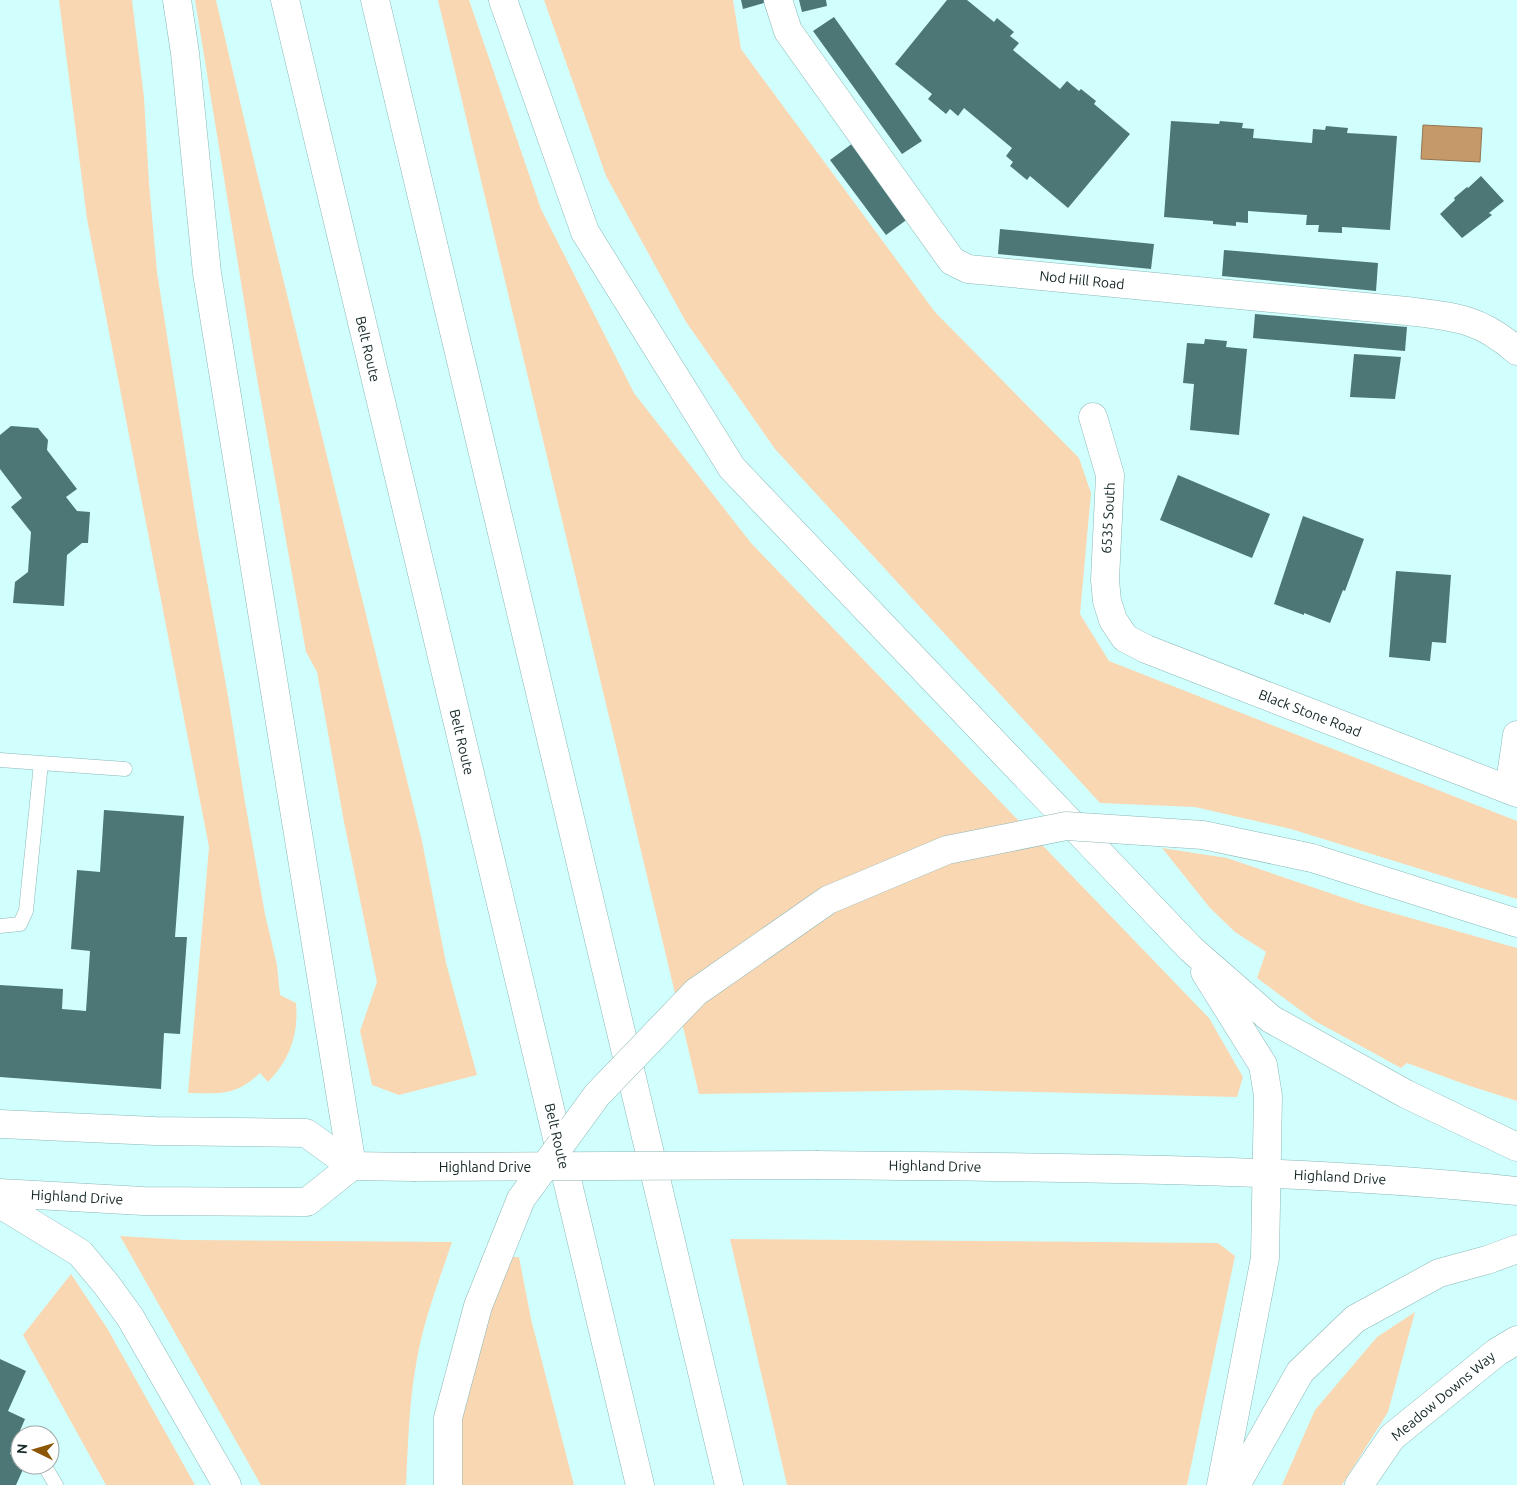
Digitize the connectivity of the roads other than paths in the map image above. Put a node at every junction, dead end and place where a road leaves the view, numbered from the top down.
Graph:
1 (177, 0) edge
2 (285, 0) edge
3 (375, 0) edge
4 (503, 0) edge
5 (778, 0) edge
6 (1517, 351) edge
7 (1093, 417) dead end
8 (1113, 620) joint
9 (1517, 734) edge
10 (0, 760) edge
11 (41, 763) junction
12 (125, 770) dead end
13 (1513, 791) edge
14 (1517, 922) edge
15 (0, 926) edge
16 (1191, 949) junction
17 (0, 1124) edge
18 (1517, 1147) edge
19 (352, 1166) junction
20 (1268, 1174) junction
21 (1517, 1192) edge
22 (0, 1193) edge
23 (0, 1204) edge
24 (1517, 1249) edge
25 (1517, 1340) edge
26 (226, 1485) edge
27 (448, 1485) edge
28 (640, 1485) edge
29 (729, 1485) edge
30 (1221, 1485) edge
31 (1236, 1485) edge
32 (1359, 1485) edge

1 - 19 main road
2 - 28 main road, Belt Route
3 - 29 main road
4 - 16 main road
5 - 6 main road, Nod Hill Road
7 - 8 main road, 6535 South
8 - 13 main road, Black Stone Road
9 - 13 main road
10 - 11 lane
11 - 12 lane
11 - 15 lane
14 - 27 main road, bridge
16 - 18 main road
16 - 20 main road
17 - 19 main road
19 - 20 main road, Highland Drive, bridge
19 - 22 main road, Highland Drive
20 - 21 main road, Highland Drive
20 - 30 main road
23 - 26 main road
24 - 31 main road
25 - 32 main road, Meadow Downs Way

